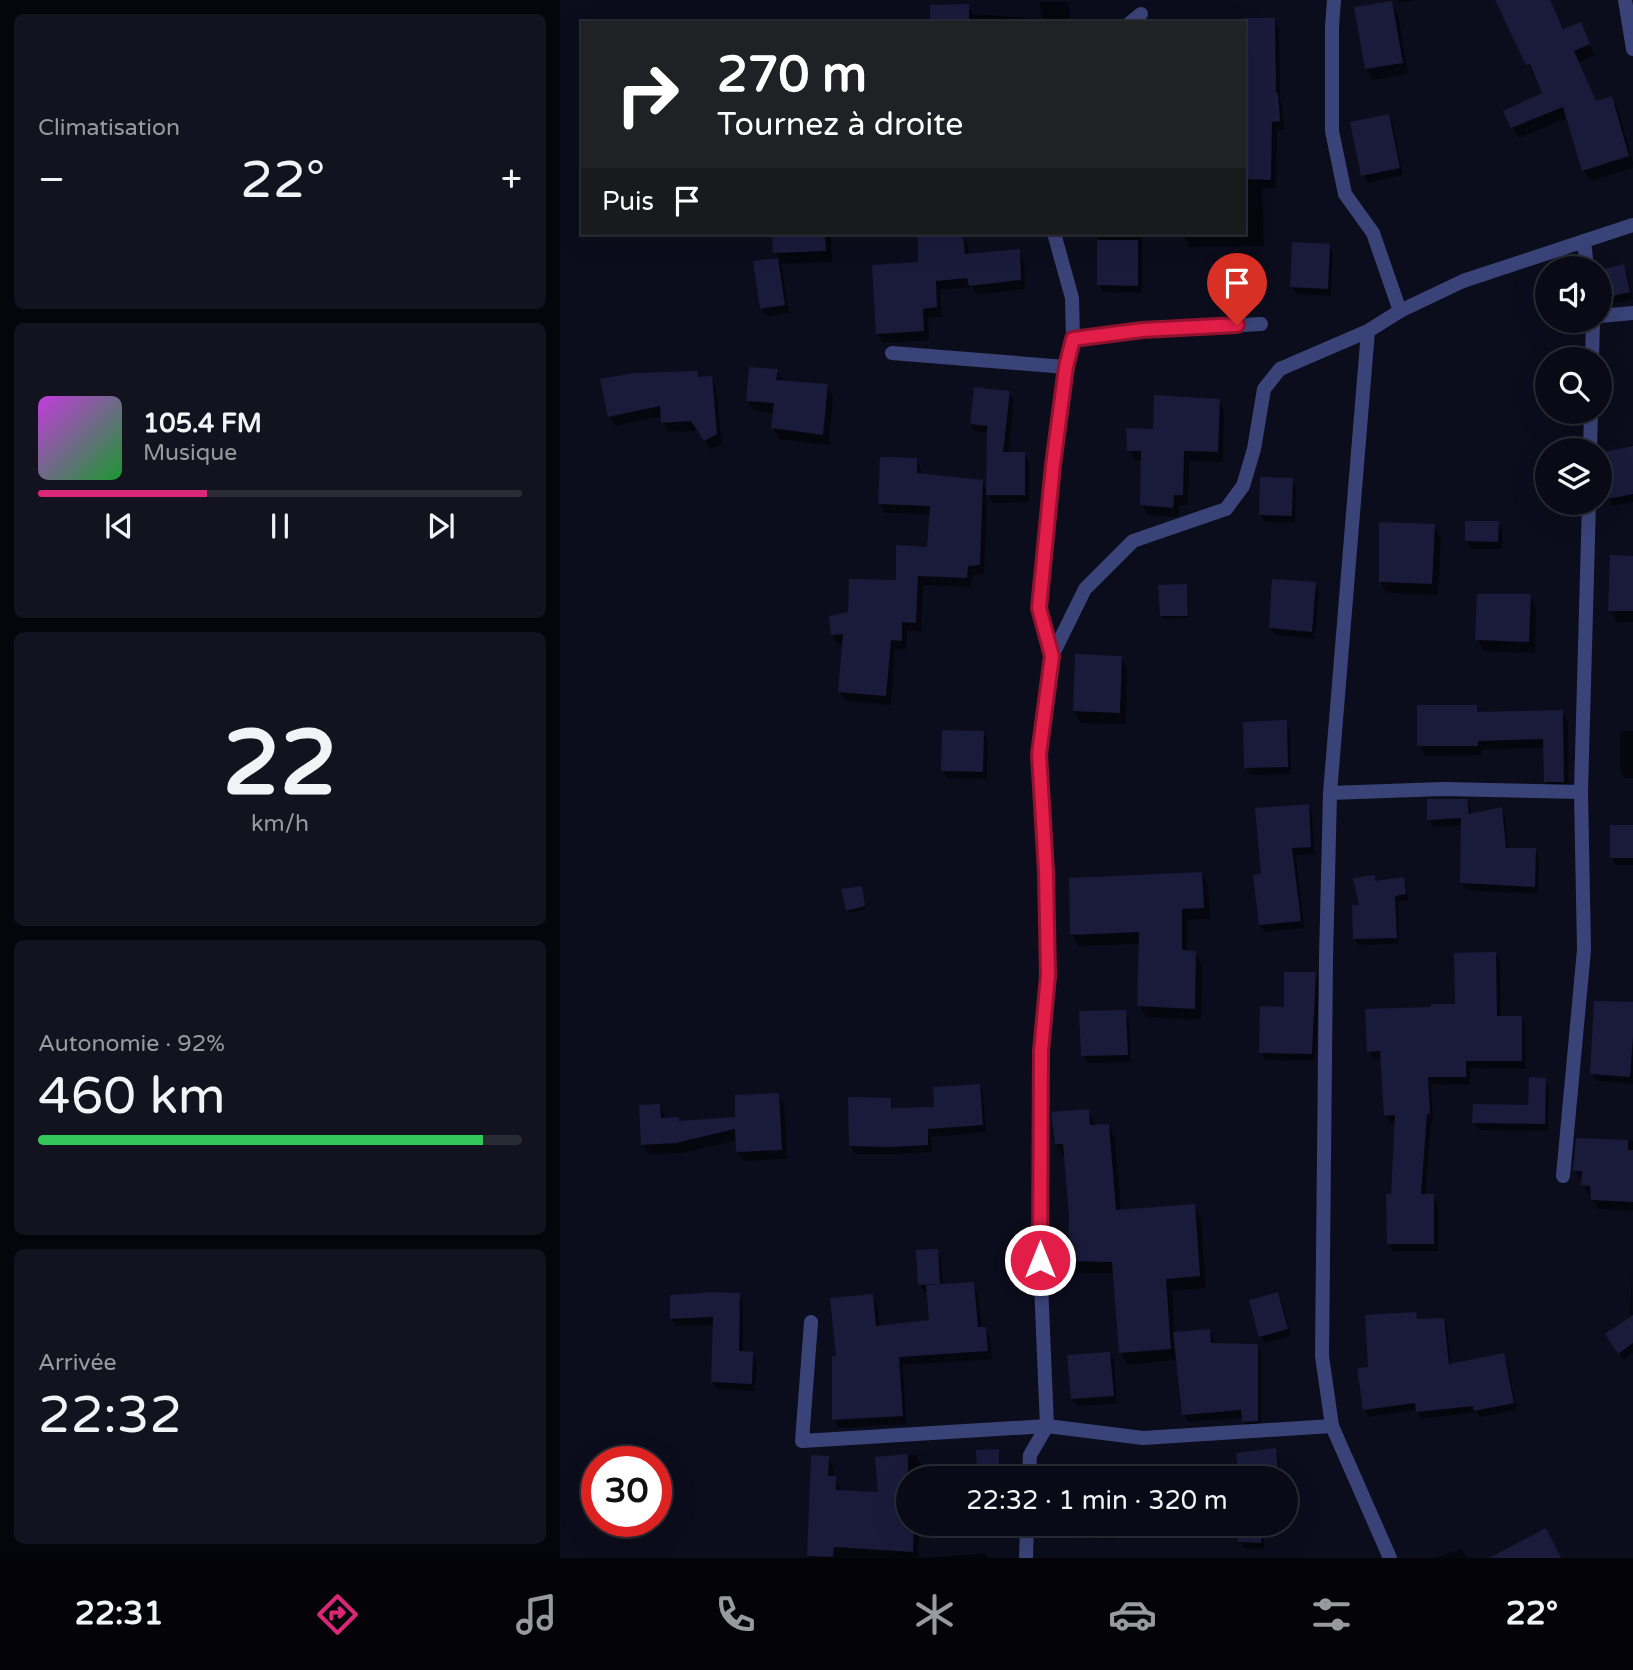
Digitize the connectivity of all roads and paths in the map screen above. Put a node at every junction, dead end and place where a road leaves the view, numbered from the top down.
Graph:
1 (1334, 0) edge
2 (1625, 0) edge
3 (1633, 49) edge
4 (1633, 225) edge
5 (1055, 235) edge
6 (1584, 241) junction
7 (1586, 256) edge
8 (1400, 311) junction
9 (1633, 313) edge
10 (1612, 315) edge
11 (1261, 324) dead end
12 (1368, 331) junction
13 (1073, 339) junction
14 (892, 353) dead end
15 (1066, 367) junction
16 (1589, 515) edge
17 (1052, 656) junction
18 (1581, 792) junction
19 (1331, 793) junction
20 (1563, 1176) dead end
21 (811, 1322) dead end
22 (1047, 1426) junction
23 (1332, 1426) junction
24 (1030, 1466) edge
25 (1027, 1536) edge
26 (1026, 1558) edge
27 (1390, 1558) edge

1 - 8 street
2 - 3 street
4 - 6 street
5 - 13 street
6 - 7 street
6 - 8 street
8 - 12 street
9 - 10 street
11 - 13 street
12 - 17 street
12 - 19 street
13 - 15 street
14 - 15 street
15 - 17 street
16 - 18 street
17 - 22 street
18 - 19 street
18 - 20 street
19 - 23 street
21 - 22 street
22 - 23 street
22 - 24 street
23 - 27 street
25 - 26 street

